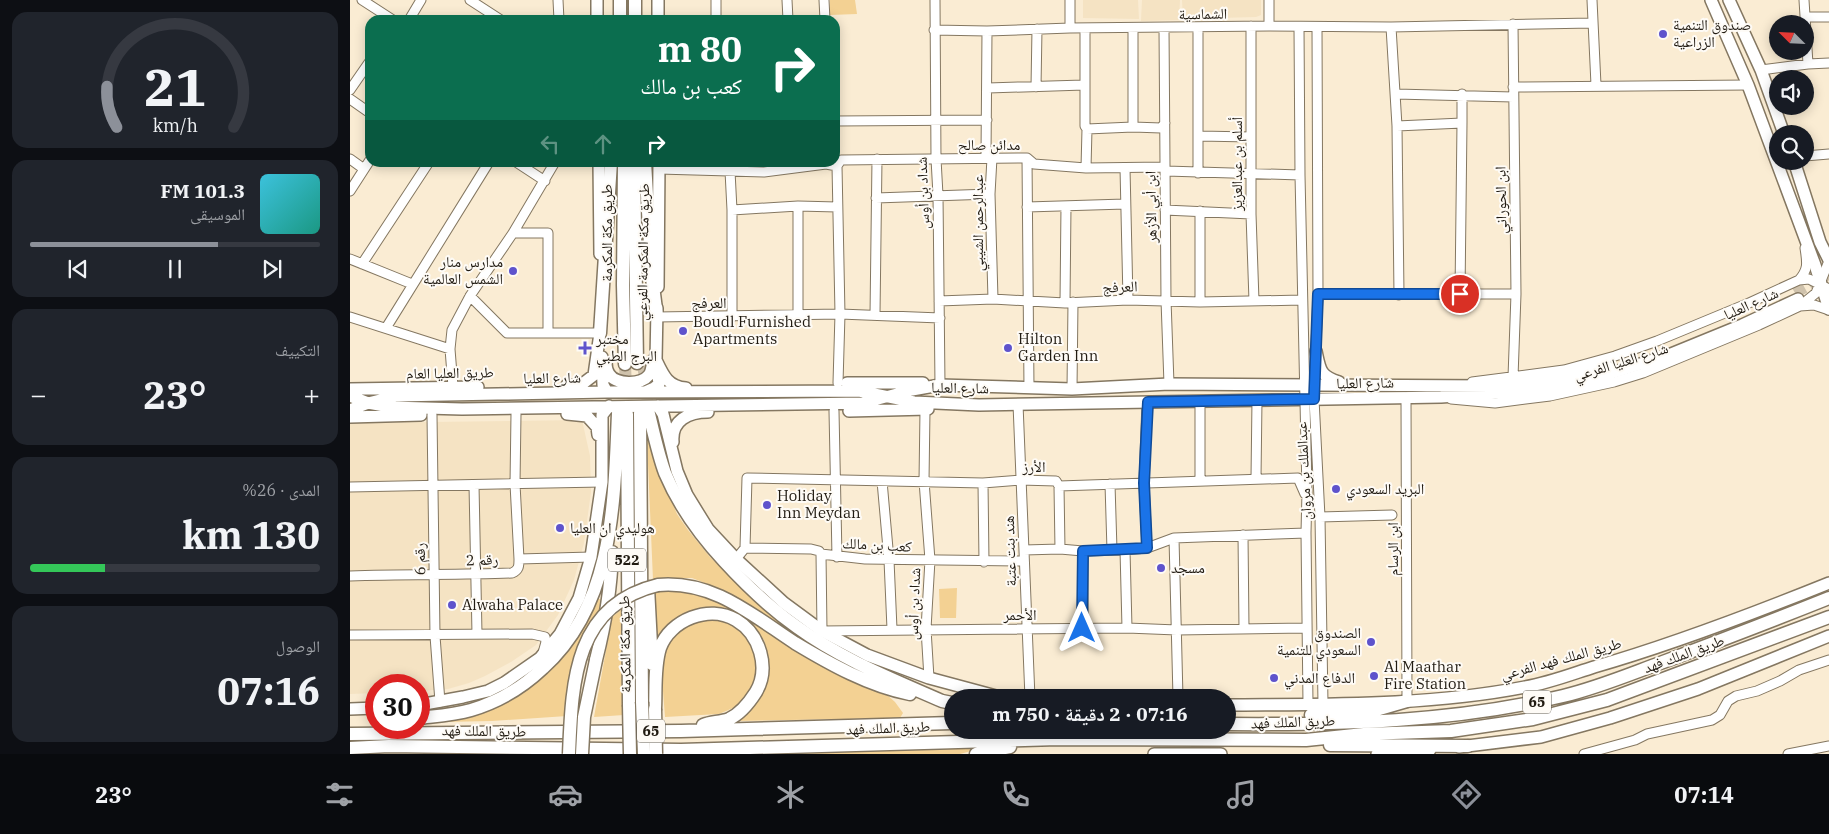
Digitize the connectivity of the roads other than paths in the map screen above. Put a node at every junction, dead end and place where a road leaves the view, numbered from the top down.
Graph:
1 (362, 0) edge
2 (421, 0) edge
3 (470, 0) edge
4 (558, 0) edge
5 (597, 0) edge
6 (635, 0) edge
7 (658, 0) edge
8 (716, 0) edge
9 (787, 0) edge
10 (824, 0) edge
11 (935, 0) edge
12 (1070, 0) edge
13 (1268, 0) edge
14 (1592, 0) edge
15 (1711, 0) edge
16 (1730, 0) edge
17 (1804, 0) edge
18 (385, 15) edge
19 (412, 15) edge
20 (493, 15) edge
21 (558, 15) edge
22 (597, 15) edge
23 (635, 15) edge
24 (658, 15) edge
25 (716, 15) edge
26 (788, 15) edge
27 (825, 15) edge
28 (1806, 15) edge
29 (1814, 17) edge
30 (1829, 17) edge
31 (1592, 23) junction
32 (1513, 24) junction
33 (1251, 26) junction
34 (1269, 26) junction
35 (1299, 27) junction
36 (1317, 27) junction
37 (1391, 27) junction
38 (1070, 28) junction
39 (1133, 28) junction
40 (1164, 28) junction
41 (1198, 28) junction
42 (1037, 29) junction
43 (1085, 29) junction
44 (934, 30) junction
45 (987, 31) junction
46 (1808, 60) edge
47 (1829, 63) edge
48 (1808, 64) junction
49 (365, 68) edge
50 (1761, 70) junction
51 (1084, 85) junction
52 (1596, 85) junction
53 (1748, 85) junction
54 (1036, 87) junction
55 (988, 88) junction
56 (350, 90) edge
57 (1513, 92) junction
58 (1396, 94) junction
59 (1462, 94) junction
60 (350, 99) edge
61 (365, 110) edge
62 (936, 120) junction
63 (986, 120) junction
64 (840, 121) edge
65 (1165, 123) junction
66 (1462, 123) junction
67 (1781, 125) edge
68 (1133, 126) junction
69 (1397, 126) junction
70 (1087, 129) junction
71 (1199, 136) junction
72 (1251, 137) junction
73 (1829, 154) edge
74 (1814, 155) edge
75 (992, 158) junction
76 (1027, 158) junction
77 (350, 159) edge
78 (877, 159) junction
79 (936, 159) junction
80 (840, 163) edge
81 (426, 167) edge
82 (487, 167) edge
83 (524, 167) edge
84 (552, 167) edge
85 (599, 167) edge
86 (611, 167) edge
87 (624, 167) edge
88 (634, 167) edge
89 (645, 167) edge
90 (659, 167) edge
91 (720, 167) edge
92 (785, 167) edge
93 (839, 167) edge
94 (1086, 168) junction
95 (1124, 168) junction
96 (364, 169) joint
97 (1165, 169) junction
98 (1797, 170) edge
99 (730, 171) junction
100 (1198, 173) junction
101 (1251, 174) junction
102 (1300, 175) junction
103 (545, 181) junction
104 (350, 190) edge
105 (990, 194) junction
106 (938, 195) junction
107 (876, 198) junction
108 (1125, 204) junction
109 (798, 206) junction
110 (1066, 206) junction
111 (837, 207) junction
112 (1027, 207) junction
113 (732, 210) junction
114 (1165, 210) junction
115 (1200, 212) junction
116 (1251, 214) junction
117 (1802, 231) junction
118 (513, 233) junction
119 (1825, 245) edge
120 (350, 259) edge
121 (1829, 261) edge
122 (362, 264) junction
123 (1823, 272) edge
124 (1798, 280) junction
125 (412, 284) junction
126 (629, 286) junction
127 (1824, 286) edge
128 (1318, 291) junction
129 (1460, 294) junction
130 (1516, 294) junction
131 (1302, 295) junction
132 (1399, 295) junction
133 (470, 296) junction
134 (993, 299) junction
135 (1128, 300) junction
136 (1166, 300) junction
137 (1797, 300) junction
138 (939, 301) junction
139 (1254, 301) junction
140 (1028, 302) junction
141 (1200, 302) junction
142 (1069, 303) junction
143 (1829, 310) edge
144 (840, 314) junction
145 (875, 315) junction
146 (798, 316) junction
147 (350, 317) edge
148 (657, 317) junction
149 (732, 317) junction
150 (940, 318) junction
151 (386, 328) junction
152 (548, 333) junction
153 (600, 333) junction
154 (450, 349) junction
155 (1316, 351) junction
156 (656, 360) junction
157 (1513, 377) junction
158 (838, 383) junction
159 (1169, 384) junction
160 (1309, 384) junction
161 (940, 385) junction
162 (1345, 385) junction
163 (1460, 385) junction
164 (453, 387) junction
165 (1029, 388) junction
166 (350, 389) edge
167 (1072, 389) junction
168 (607, 392) junction
169 (644, 392) junction
170 (350, 396) edge
171 (886, 396) junction
172 (1406, 398) junction
173 (1309, 399) junction
174 (1257, 400) junction
175 (1200, 401) junction
176 (1148, 402) junction
177 (368, 403) junction
178 (1018, 404) junction
179 (979, 405) junction
180 (350, 410) edge
181 (925, 410) junction
182 (618, 411) junction
183 (649, 411) junction
184 (834, 411) junction
185 (516, 414) junction
186 (432, 415) junction
187 (350, 417) edge
188 (602, 460) junction
189 (677, 471) junction
190 (1256, 478) junction
191 (615, 479) junction
192 (836, 480) junction
193 (1020, 480) junction
194 (1200, 480) junction
195 (882, 481) junction
196 (924, 481) junction
197 (602, 482) junction
198 (983, 483) junction
199 (1144, 483) junction
200 (515, 484) junction
201 (1110, 484) junction
202 (432, 485) junction
203 (474, 485) junction
204 (1059, 486) junction
205 (350, 487) edge
206 (1307, 494) junction
207 (1319, 496) junction
208 (640, 502) junction
209 (1392, 515) dead end
210 (1320, 517) junction
211 (1306, 533) junction
212 (1243, 535) junction
213 (1174, 538) junction
214 (745, 548) junction
215 (1147, 548) junction
216 (1060, 549) junction
217 (1024, 550) junction
218 (1112, 550) junction
219 (1126, 550) junction
220 (1083, 551) junction
221 (821, 554) junction
222 (591, 557) junction
223 (837, 557) junction
224 (519, 559) junction
225 (736, 559) junction
226 (889, 560) junction
227 (930, 560) junction
228 (984, 562) junction
229 (1024, 562) junction
230 (476, 574) junction
231 (350, 576) edge
232 (434, 576) junction
233 (1829, 583) edge
234 (1829, 589) edge
235 (1829, 598) edge
236 (1774, 605) junction
237 (1829, 617) edge
238 (1027, 628) junction
239 (1082, 628) junction
240 (1127, 628) junction
241 (1307, 628) junction
242 (892, 629) junction
243 (926, 629) junction
244 (1244, 629) junction
245 (1177, 630) junction
246 (822, 631) junction
247 (477, 634) junction
248 (350, 635) edge
249 (436, 636) junction
250 (1829, 636) edge
251 (542, 655) junction
252 (1829, 660) edge
253 (929, 678) junction
254 (970, 689) edge
255 (1030, 689) edge
256 (1178, 689) edge
257 (944, 701) edge
258 (944, 701) edge
259 (1407, 701) junction
260 (440, 702) junction
261 (430, 703) edge
262 (636, 704) junction
263 (1308, 704) junction
264 (1324, 704) junction
265 (1236, 705) edge
266 (365, 708) edge
267 (350, 709) edge
268 (655, 709) junction
269 (430, 717) edge
270 (944, 724) edge
271 (1236, 724) edge
272 (1282, 724) junction
273 (365, 727) edge
274 (350, 730) edge
275 (681, 731) junction
276 (350, 734) edge
277 (1058, 739) junction
278 (1306, 740) junction
279 (1468, 746) junction
280 (1829, 746) edge
281 (350, 748) edge
282 (682, 750) junction
283 (569, 754) edge
284 (582, 754) edge
285 (630, 754) edge
286 (644, 754) edge
287 (656, 754) edge
288 (722, 754) edge
289 (976, 754) edge
290 (1154, 754) edge
291 (1192, 754) edge
292 (1221, 754) edge
293 (1377, 754) edge
294 (1584, 754) edge
295 (1788, 754) edge

1 - 18 street
2 - 19 street
3 - 20 street
4 - 21 street
5 - 22 main road
6 - 23 highway
7 - 24 main road
8 - 25 street
9 - 26 street
10 - 27 street
11 - 44 street, شداد بن أوس
12 - 38 street
13 - 34 street
14 - 31 street
15 - 53 main road
16 - 50 main road
17 - 28 street
29 - 30 street
31 - 32 street, الشماسية
31 - 52 street
32 - 37 street, الشماسية
32 - 57 street, ابن الحوراني
33 - 34 street, الشماسية
33 - 41 street, الشماسية
33 - 72 street, أسلم بن عبدالعزيز
34 - 35 street, الشماسية
35 - 36 street, الشماسية
35 - 102 street, عبدالملك بن مروان
36 - 37 street, الشماسية
36 - 128 street, عبدالملك بن مروان
37 - 58 street
38 - 42 street, الشماسية
38 - 43 street, الشماسية
39 - 40 street, الشماسية
39 - 43 street, الشماسية
39 - 68 street
40 - 41 street, الشماسية
40 - 65 street, ابن أبي الأزهر
41 - 71 street
42 - 45 street, الشماسية
42 - 54 street
43 - 51 street
44 - 45 street, الشماسية
44 - 62 street, شداد بن أوس
45 - 55 street, عبدالرحمن الشيبي
46 - 48 street
47 - 48 street
48 - 50 street
49 - 56 street
50 - 67 main road
51 - 54 street
51 - 70 street
52 - 53 street
52 - 57 street
53 - 117 main road
54 - 55 street
55 - 63 street, عبدالرحمن الشيبي
57 - 59 street
57 - 130 street, ابن الحوراني
58 - 59 street
58 - 69 street
59 - 66 street
60 - 61 street
62 - 63 street
62 - 64 street
62 - 79 street, شداد بن أوس
63 - 75 street, عبدالرحمن الشيبي
65 - 68 street
65 - 97 street, ابن أبي الأزهر
66 - 69 street
66 - 129 street
68 - 70 street
69 - 132 street
70 - 94 street
71 - 72 street
71 - 100 street
72 - 101 street, أسلم بن عبدالعزيز
73 - 74 street
75 - 76 street, مدائن صالح
75 - 79 street, مدائن صالح
75 - 105 street, عبدالرحمن الشيبي
76 - 94 street, مدائن صالح
76 - 112 street
77 - 96 street
78 - 79 street, مدائن صالح
78 - 80 street, مدائن صالح
78 - 107 street
79 - 106 street, شداد بن أوس
81 - 122 street
82 - 125 street
83 - 103 street
84 - 103 street
85 - 153 main road
86 - 153 highway
87 - 126 highway, طريق مكة المكرمة
88 - 126 highway, طريق مكة المكرمة
89 - 148 highway
90 - 148 main road, طريق مكة المكرمة الفرعي
91 - 99 street, مدائن صالح
92 - 99 street, مدائن صالح
93 - 111 street
94 - 95 street, مدائن صالح
95 - 97 street, مدائن صالح
95 - 108 street
96 - 104 street
97 - 100 street, مدائن صالح
97 - 114 street, ابن أبي الأزهر
98 - 119 main road
99 - 113 street
100 - 101 street, مدائن صالح
101 - 102 street, مدائن صالح
101 - 116 street, أسلم بن عبدالعزيز
102 - 131 street, عبدالملك بن مروان
103 - 118 street
105 - 106 street
105 - 134 street, عبدالرحمن الشيبي
106 - 107 street
106 - 138 street, شداد بن أوس
107 - 145 street
108 - 110 street
108 - 135 street
109 - 111 street
109 - 113 street
109 - 146 street
110 - 112 street
110 - 142 street
111 - 144 street
112 - 140 street
113 - 149 street
114 - 115 street
114 - 136 street, ابن أبي الأزهر
115 - 116 street
115 - 141 street
116 - 139 street, أسلم بن عبدالعزيز
117 - 123 main road
117 - 124 street
118 - 133 street
118 - 152 street
119 - 121 main road
120 - 122 street
121 - 123 street
122 - 125 street
123 - 127 main road
124 - 127 street
124 - 157 street, شارع العليا الفرعي
125 - 151 street
126 - 126 highway
127 - 137 street
127 - 143 main road
128 - 131 street, العرفج
128 - 132 street
128 - 155 street, عبدالملك بن مروان
129 - 130 street
129 - 132 street
130 - 157 street, ابن الحوراني
131 - 139 street, العرفج
131 - 160 street, عبدالملك بن مروان
133 - 152 street
133 - 154 street
134 - 138 street, العرفج
134 - 140 street, العرفج
135 - 136 street, العرفج
135 - 142 street, العرفج
136 - 141 street, العرفج
136 - 159 street, ابن أبي الأزهر
137 - 143 street
137 - 163 main road, شارع العليا
137 - 172 main road, شارع العليا
138 - 150 street, شداد بن أوس
139 - 141 street, العرفج
140 - 142 street, العرفج
140 - 165 street
142 - 167 street
144 - 145 street, العرفج
144 - 146 street, العرفج
144 - 158 street
145 - 150 street, العرفج
146 - 149 street, العرفج
147 - 151 street
148 - 149 street, العرفج
148 - 153 main road
148 - 156 main road, طريق مكة المكرمة الفرعي
150 - 161 street, شداد بن أوس
151 - 154 street
152 - 153 street
153 - 164 main road, طريق العليا العام
153 - 168 main road
154 - 164 street
155 - 160 street, عبدالملك بن مروان
155 - 162 main road
156 - 158 main road
156 - 169 main road, طريق مكة المكرمة الفرعي
157 - 163 street, شارع العليا الفرعي
158 - 161 main road
159 - 160 main road, شارع العليا
159 - 167 main road, شارع العليا
160 - 162 main road, شارع العليا
160 - 173 street, عبدالملك بن مروان
161 - 165 main road, شارع العليا
161 - 171 main road, شارع العليا
162 - 163 main road, شارع العليا
164 - 166 main road, طريق العليا العام
165 - 167 main road, شارع العليا
168 - 169 main road, شارع العليا
168 - 177 main road, شارع العليا
169 - 171 main road, شارع العليا
170 - 177 main road, شارع العليا
171 - 179 main road, شارع العليا
171 - 183 main road, شارع العليا
172 - 173 main road, شارع العليا
172 - 259 street, ابن الرسام
173 - 174 main road, شارع العليا
173 - 206 street, عبدالملك بن مروان
173 - 207 street, عبدالملك بن مروان
174 - 175 main road, شارع العليا
174 - 190 street
175 - 176 main road, شارع العليا
175 - 194 street
176 - 178 main road, شارع العليا
176 - 199 street
177 - 180 main road, شارع العليا
177 - 182 main road, شارع العليا
178 - 179 main road, شارع العليا
178 - 193 street, هند بنت عتبة
179 - 181 main road
181 - 184 main road
181 - 196 street, شداد بن أوس
182 - 183 main road, شارع العليا
182 - 188 main road
182 - 191 highway
182 - 262 highway, طريق مكة المكرمة / 522
183 - 189 main road
183 - 208 highway, طريق مكة المكرمة / 522
183 - 257 highway
184 - 189 main road
184 - 192 street
185 - 186 main road
185 - 188 main road
185 - 200 street, رقم 2
186 - 187 main road
186 - 202 street, رقم 6
188 - 197 main road
189 - 225 main road
190 - 194 street, الأرز
190 - 206 street, الأرز
191 - 269 highway
191 - 284 highway, bridge
192 - 195 street, الأرز
192 - 214 street, الأرز
192 - 223 street
193 - 198 street, الأرز
193 - 204 street, الأرز
193 - 217 street, هند بنت عتبة
194 - 199 street, الأرز
195 - 196 street, الأرز
195 - 226 street
196 - 198 street, الأرز
196 - 227 street, شداد بن أوس
197 - 200 street
197 - 222 main road
198 - 228 street
199 - 201 street, الأرز
199 - 215 street
200 - 203 street
200 - 224 street, رقم 2
201 - 204 street, الأرز
201 - 218 street
202 - 203 street
202 - 205 street
202 - 232 street, رقم 6
203 - 230 street
204 - 216 street
206 - 207 street
206 - 211 street, عبدالملك بن مروان
207 - 210 street, عبدالملك بن مروان
208 - 262 highway, طريق مكة المكرمة / 522
208 - 268 highway
209 - 210 street
210 - 264 street, عبدالملك بن مروان
211 - 212 street
211 - 241 street, عبدالملك بن مروان
212 - 213 street
212 - 244 street
213 - 215 street
213 - 245 street
214 - 221 street, كعب بن مالك
214 - 225 street
215 - 219 street
216 - 217 street
216 - 220 street
217 - 229 street, هند بنت عتبة
218 - 219 street
218 - 220 street
219 - 240 street
220 - 239 street
221 - 223 street, كعب بن مالك
221 - 246 street
222 - 224 street
222 - 251 main road
223 - 226 street, كعب بن مالك
224 - 230 street, رقم 2
225 - 246 main road
226 - 227 street, كعب بن مالك
226 - 242 street
227 - 228 street, كعب بن مالك
227 - 243 street, شداد بن أوس
228 - 229 street, كعب بن مالك
229 - 238 street, هند بنت عتبة
230 - 232 street, رقم 2
230 - 247 street
231 - 232 street, رقم 2
232 - 249 street, رقم 6
233 - 236 main road, طريق الملك فهد الفرعي
234 - 236 main road
235 - 272 highway, طريق الملك فهد / 65
236 - 259 main road, طريق الملك فهد الفرعي
237 - 278 highway, طريق الملك فهد / 65
238 - 239 street, الأحمر
238 - 243 street, الأحمر
238 - 255 street, هند بنت عتبة
239 - 240 street, الأحمر
240 - 245 street, الأحمر
241 - 244 street, الأحمر
241 - 263 street, عبدالملك بن مروان
242 - 243 street, الأحمر
242 - 246 street, الأحمر
243 - 253 street, شداد بن أوس
244 - 245 street, الأحمر
245 - 256 street
246 - 253 main road
247 - 249 street
247 - 251 street
248 - 249 street
249 - 260 street, رقم 6
250 - 279 main road
251 - 260 main road
252 - 294 street
253 - 254 main road
258 - 283 highway, bridge
259 - 264 main road, طريق الملك فهد الفرعي
259 - 272 highway
260 - 261 main road
262 - 285 highway, طريق مكة المكرمة / 522, bridge
262 - 286 highway, طريق مكة المكرمة / 522, bridge
263 - 264 main road, طريق الملك فهد الفرعي
263 - 265 main road, طريق الملك فهد الفرعي
266 - 267 main road
268 - 275 highway
268 - 287 highway, bridge
270 - 275 highway, طريق الملك فهد / 65
271 - 272 highway, طريق الملك فهد / 65
273 - 274 highway
275 - 276 highway, طريق الملك فهد / 65
277 - 278 highway, طريق الملك فهد / 65
277 - 282 highway, طريق الملك فهد / 65
277 - 289 highway
278 - 279 highway
279 - 293 main road
280 - 295 street
281 - 282 highway, طريق الملك فهد / 65
282 - 288 highway
290 - 291 main road
291 - 292 main road

